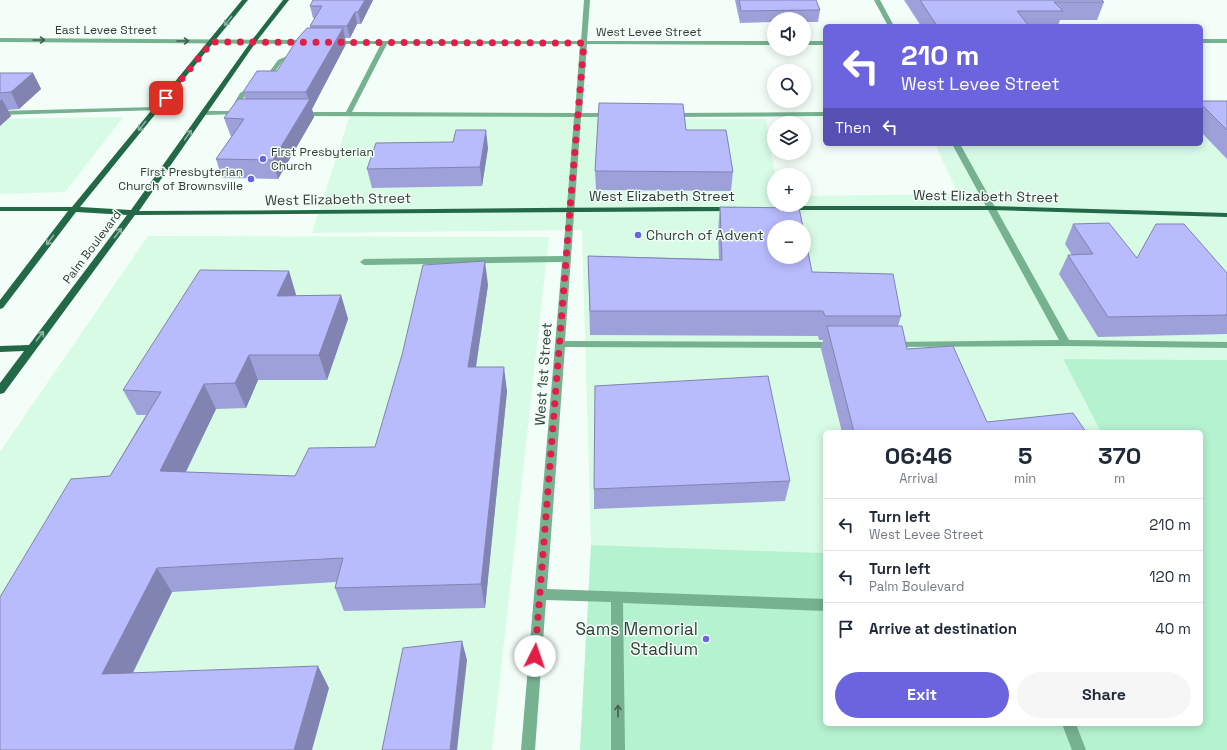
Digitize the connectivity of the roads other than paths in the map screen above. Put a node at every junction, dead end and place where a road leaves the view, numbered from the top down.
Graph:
1 (245, 0) edge
2 (286, 0) edge
3 (587, 0) edge
4 (877, 0) edge
5 (890, 24) edge
6 (0, 40) edge
7 (254, 41) junction
8 (1203, 41) edge
9 (1227, 41) edge
10 (212, 42) junction
11 (315, 42) edge
12 (323, 42) edge
13 (385, 42) junction
14 (584, 43) junction
15 (767, 43) edge
16 (811, 43) edge
17 (823, 43) edge
18 (304, 47) junction
19 (156, 109) junction
20 (0, 113) edge
21 (203, 113) junction
22 (231, 113) junction
23 (246, 113) edge
24 (293, 114) edge
25 (348, 114) junction
26 (823, 114) edge
27 (578, 115) junction
28 (618, 115) edge
29 (666, 115) edge
30 (957, 146) edge
31 (745, 208) edge
32 (811, 208) edge
33 (991, 208) junction
34 (0, 209) edge
35 (74, 209) junction
36 (570, 209) junction
37 (133, 213) junction
38 (1227, 215) edge
39 (566, 259) junction
40 (364, 262) dead end
41 (0, 306) edge
42 (1066, 343) junction
43 (559, 344) junction
44 (843, 345) edge
45 (883, 345) edge
46 (1227, 345) edge
47 (31, 348) junction
48 (0, 349) edge
49 (0, 390) edge
50 (540, 594) junction
51 (617, 597) junction
52 (823, 605) edge
53 (1070, 726) edge
54 (528, 750) edge
55 (618, 750) edge
56 (1079, 750) edge

1 -> 10 main road
2 - 7 main road, Palm Boulevard
3 - 14 street, West 1st Street
4 - 5 street
6 -> 10 street, East Levee Street
7 - 10 street
7 - 18 street
7 - 21 main road, Palm Boulevard
8 - 9 street
10 - 19 main road
11 - 18 street
12 - 13 street, West Levee Street
13 - 14 street, West Levee Street
13 - 25 street
14 - 15 street, West Levee Street
14 - 27 street, West 1st Street
16 - 17 street
18 - 22 street
19 - 20 street
19 -> 35 main road
21 - 22 street
37 -> 21 main road, Palm Boulevard
22 - 23 street
24 - 25 street
25 - 27 street
26 - 29 street
27 - 28 street
27 - 36 street, West 1st Street
30 - 33 street
31 - 36 main road, West Elizabeth Street
32 - 33 main road, West Elizabeth Street
33 - 38 main road, West Elizabeth Street
33 - 42 street
34 - 35 main road, West Elizabeth Street
35 - 37 main road, West Elizabeth Street
35 -> 41 main road
36 - 37 main road, West Elizabeth Street
36 - 39 street, West 1st Street
47 -> 37 main road, Palm Boulevard
39 - 40 street
39 - 43 street, West 1st Street
42 - 45 street
42 - 46 street
43 - 44 street
43 - 50 street, West 1st Street
47 - 48 main road
47 - 49 main road, Palm Boulevard
50 - 51 street
50 - 54 street, West 1st Street
51 - 52 street
55 -> 51 street
53 - 56 street

